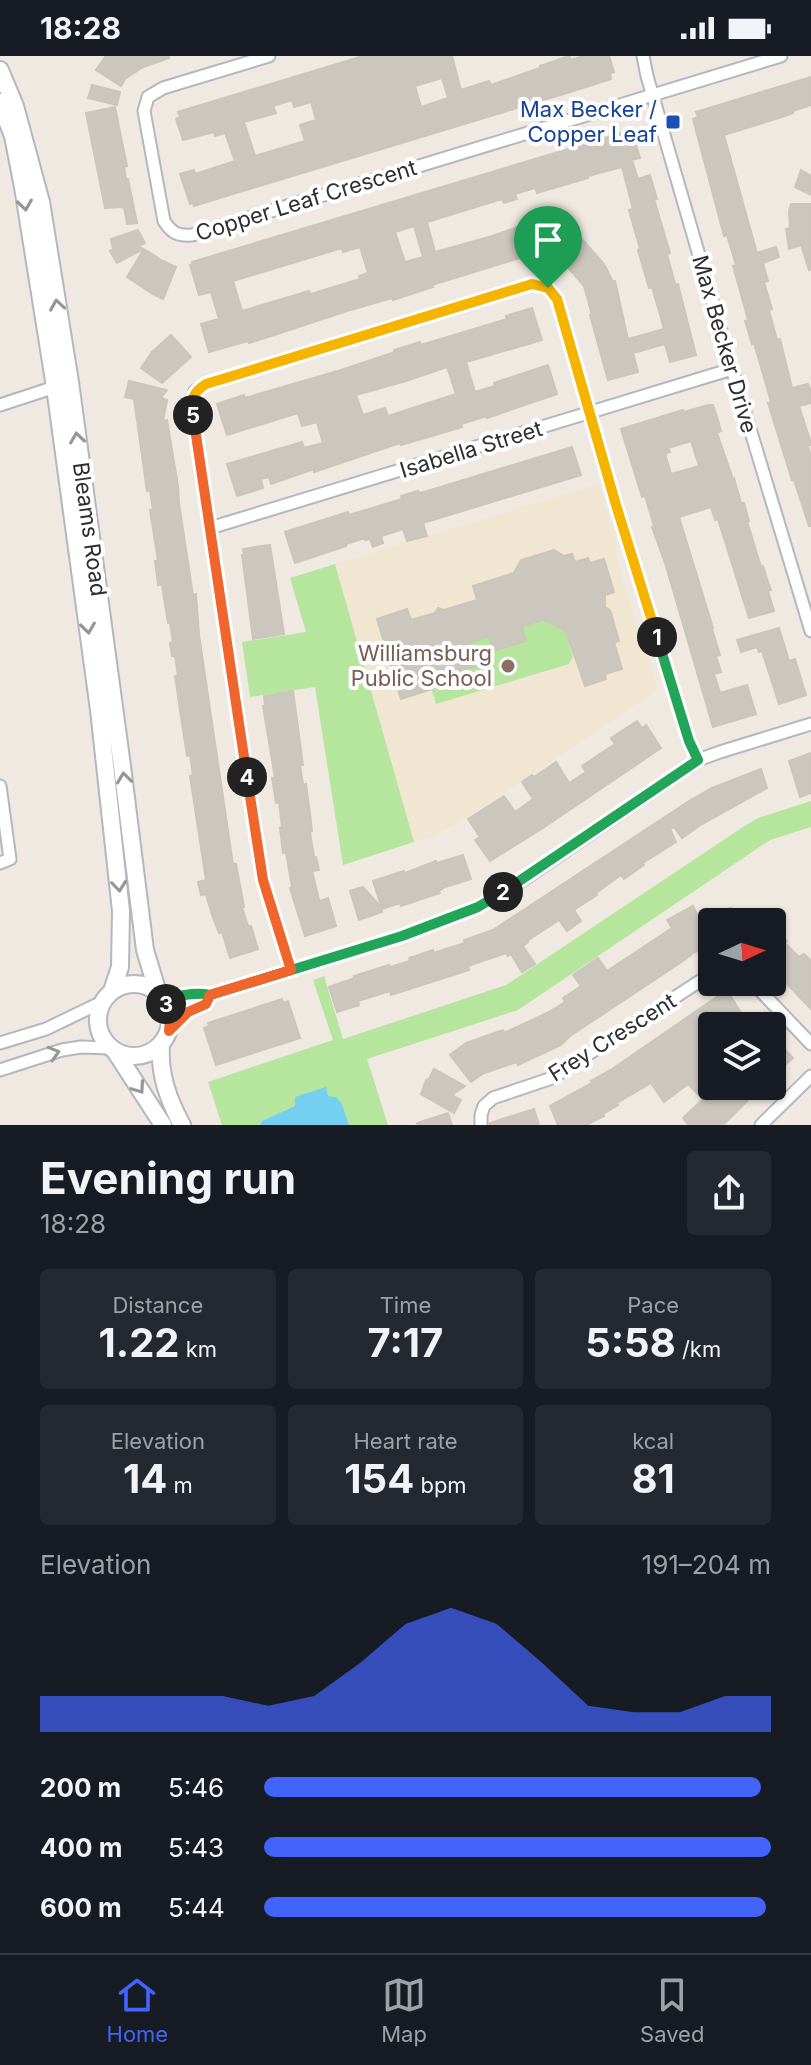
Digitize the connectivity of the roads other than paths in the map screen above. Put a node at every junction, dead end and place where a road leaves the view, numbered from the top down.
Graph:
1 (269, 56) edge
2 (643, 56) edge
3 (781, 56) edge
4 (0, 70) edge
5 (652, 95) junction
6 (0, 102) edge
7 (732, 369) junction
8 (55, 387) junction
9 (0, 405) edge
10 (590, 413) junction
11 (210, 528) junction
12 (811, 631) edge
13 (811, 724) edge
14 (698, 760) junction
15 (0, 786) edge
16 (0, 863) edge
17 (291, 970) junction
18 (698, 982) edge
19 (210, 995) junction
20 (161, 996) junction
21 (765, 996) edge
22 (107, 997) junction
23 (165, 1038) junction
24 (0, 1043) edge
25 (811, 1044) edge
26 (112, 1050) junction
27 (0, 1070) edge
28 (811, 1076) edge
29 (163, 1125) edge
30 (182, 1125) edge
31 (481, 1125) edge
32 (761, 1125) edge

1 - 5 street, Copper Leaf Crescent
2 - 5 street, Max Becker Drive
3 - 5 street
20 -> 4 main road, Bleams Road
5 - 7 street, Max Becker Drive
6 -> 8 main road, Bleams Road
7 - 10 street, Isabella Street
7 - 12 street, Max Becker Drive
8 - 9 street
8 -> 22 main road, Bleams Road
10 - 11 street, Isabella Street
10 - 11 street
10 - 14 street
11 - 17 street
13 - 14 street
14 - 17 street
15 - 16 street
17 - 19 street
18 - 31 street, Frey Crescent
19 - 20 street
19 - 23 street
20 - 22 main road
20 - 23 main road
21 - 25 street
22 - 24 street
22 - 26 main road
23 - 26 main road
23 - 30 main road
27 -> 26 street
26 -> 29 main road
28 - 32 street

